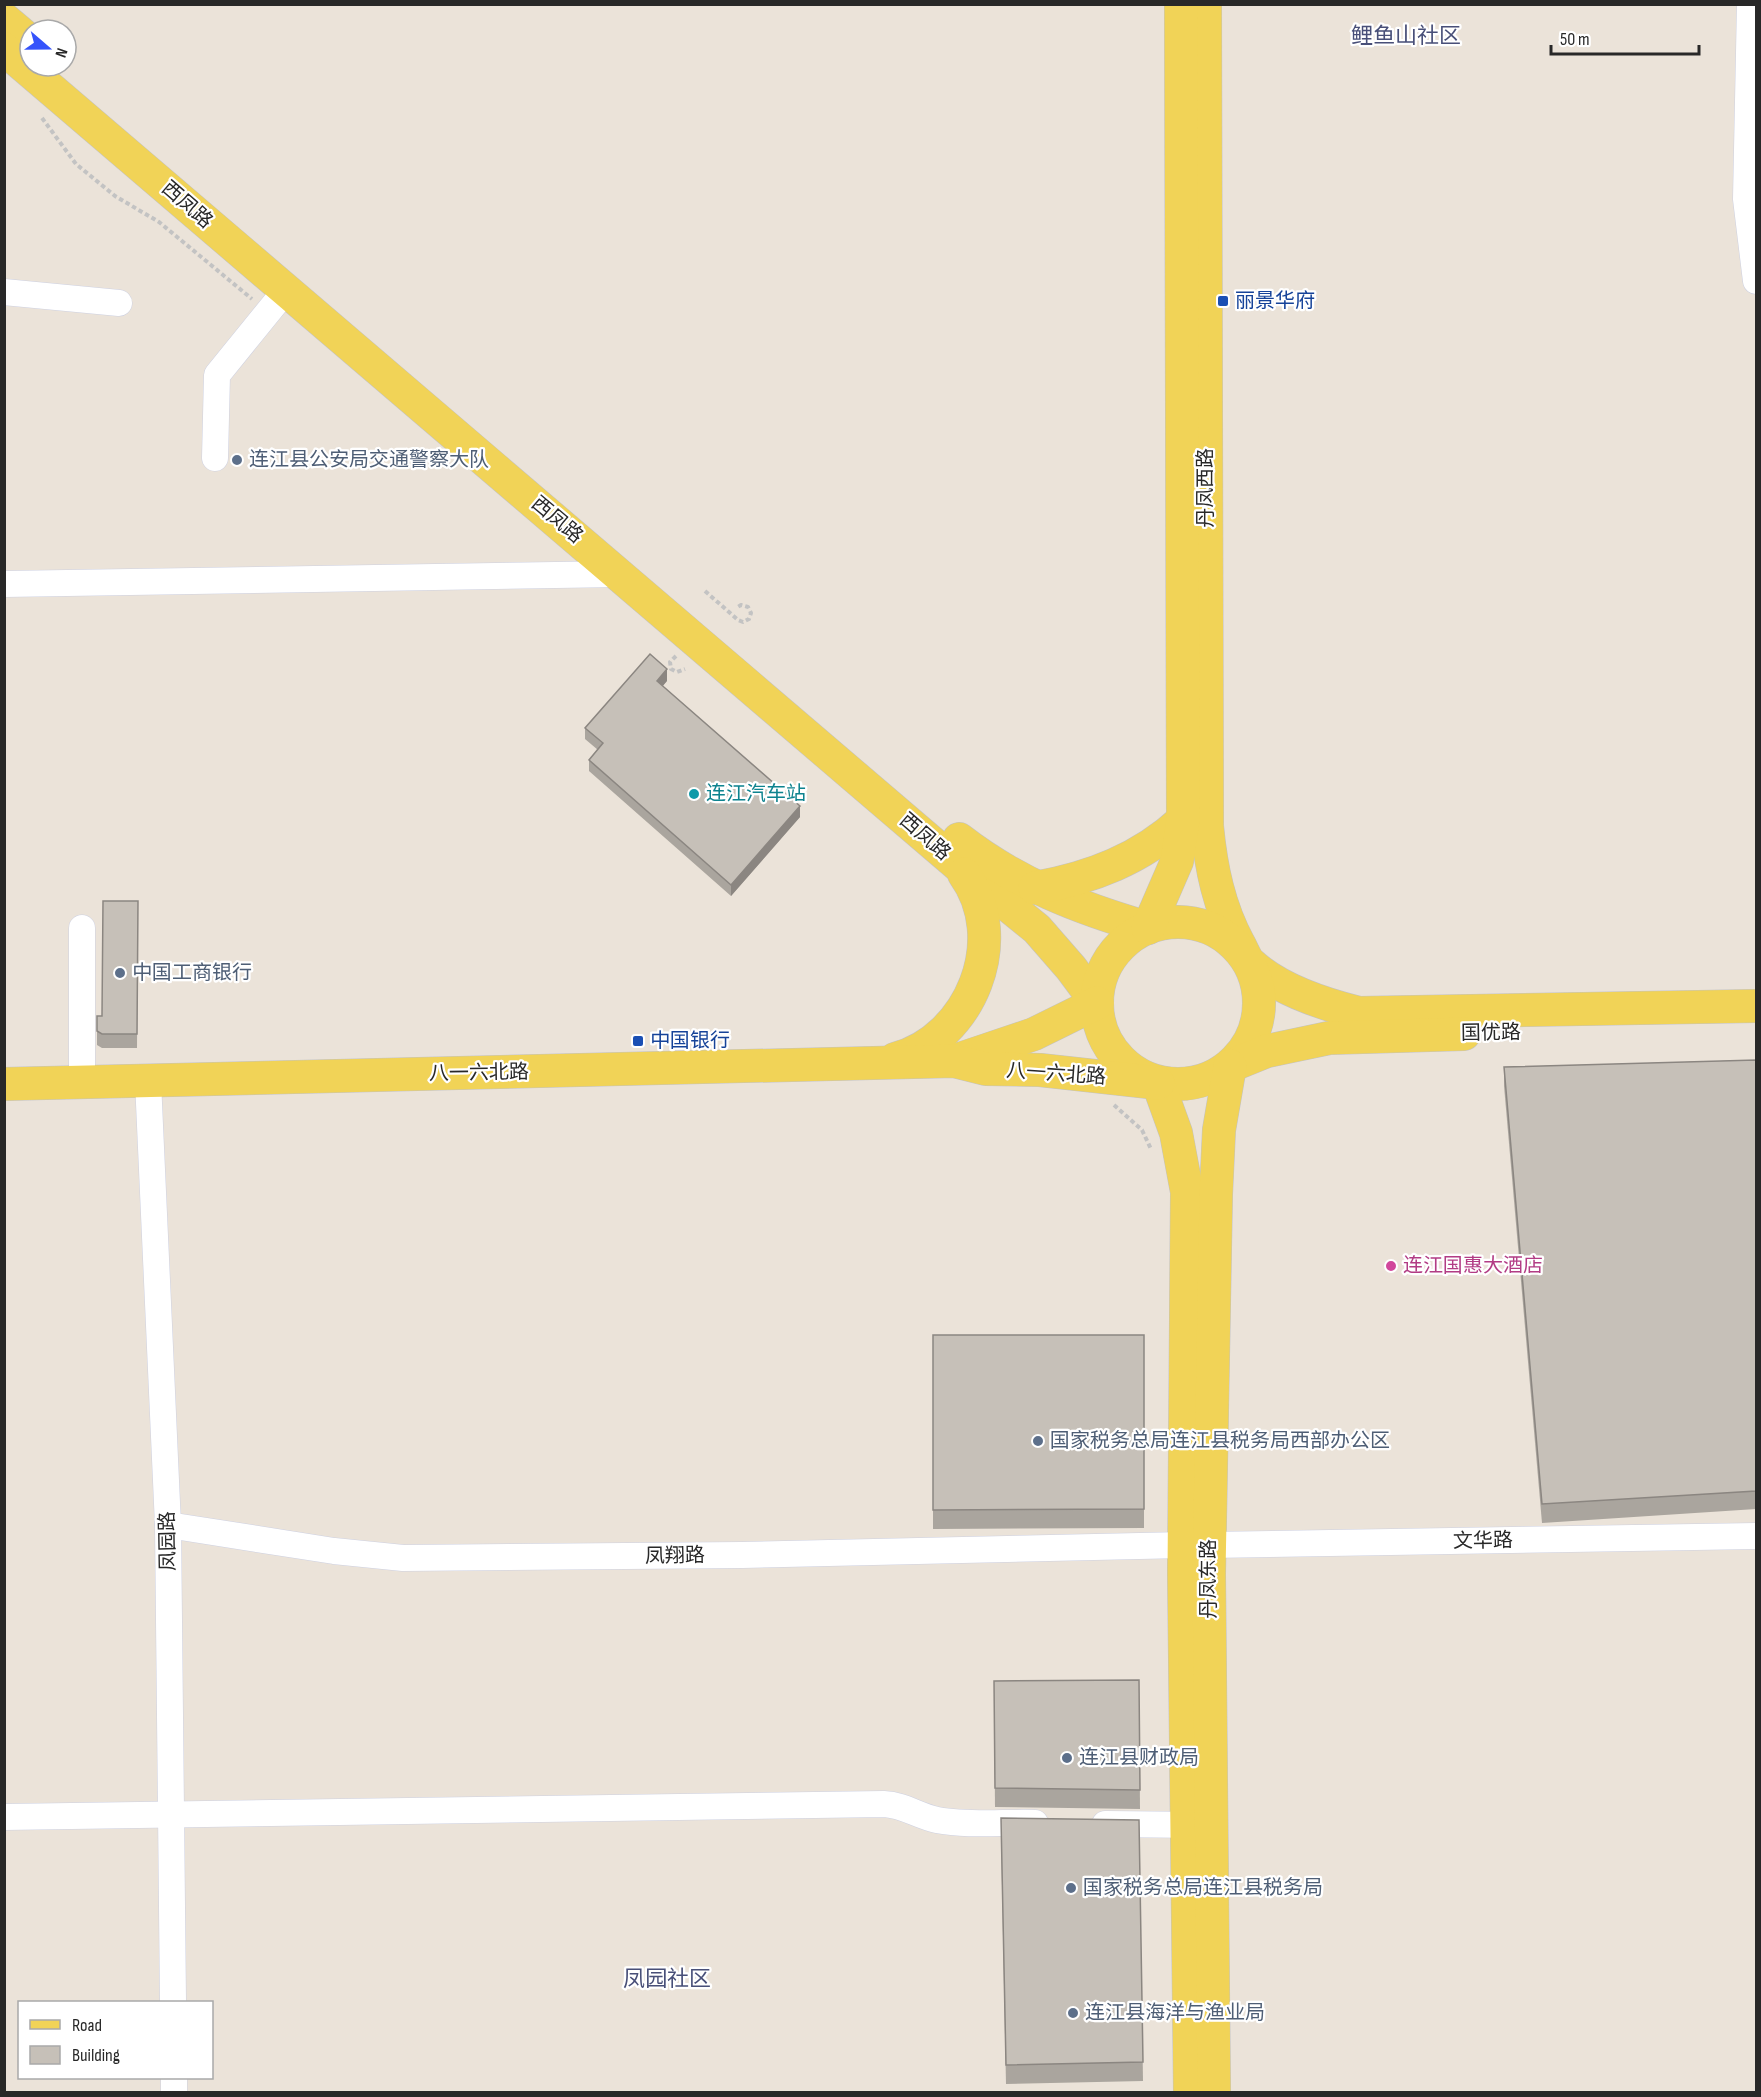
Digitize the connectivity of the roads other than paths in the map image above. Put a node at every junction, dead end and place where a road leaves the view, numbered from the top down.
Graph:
1 (1181, 4) edge
2 (1205, 4) edge
3 (1750, 4) edge
4 (4, 19) edge
5 (18, 30) edge
6 (4, 49) edge
7 (74, 78) edge
8 (1756, 281) edge
9 (4, 292) edge
10 (277, 301) junction
11 (120, 303) dead end
12 (215, 458) dead end
13 (620, 574) junction
14 (4, 584) edge
15 (1183, 820) junction
16 (958, 865) junction
17 (1035, 888) junction
18 (82, 928) dead end
19 (1148, 928) junction
20 (1250, 963) junction
21 (1097, 1003) junction
22 (1756, 1006) edge
23 (1756, 1029) edge
24 (954, 1061) junction
25 (879, 1064) junction
26 (1230, 1066) junction
27 (148, 1081) junction
28 (82, 1082) junction
29 (1158, 1083) junction
30 (4, 1084) edge
31 (168, 1525) junction
32 (1756, 1536) edge
33 (1197, 1545) junction
34 (172, 1814) junction
35 (4, 1817) edge
36 (1200, 1825) junction
37 (173, 2001) edge
38 (1190, 2092) edge
39 (1214, 2092) edge

1 - 15 main road, 丹凤西路
2 - 20 main road, 丹凤西路
3 - 8 street
4 - 5 main road
6 - 10 main road, 西凤路
7 - 17 main road, 西凤路
9 - 11 street
10 - 12 street
10 - 13 main road, 西凤路
13 - 14 street
13 - 16 main road, 西凤路
15 - 17 main road
15 - 19 main road, 丹凤西路
16 - 21 main road, 西凤路
16 - 25 main road
17 - 19 main road, 西凤路
18 - 28 street
19 - 20 main road
19 - 21 main road
20 - 22 main road, 国优路
20 - 26 main road
21 - 24 main road, 八一六北路
21 - 29 main road
23 - 26 main road, 国优路
24 - 25 main road, 八一六北路
24 - 29 main road, 八一六北路
25 - 27 main road, 八一六北路
26 - 29 main road
26 - 33 main road, 丹凤东路
27 - 28 main road, 八一六北路
27 - 31 street, 凤园路
28 - 30 main road, 八一六北路
29 - 33 main road, 丹凤东路
31 - 33 street, 凤翔路
31 - 34 street, 凤园路
32 - 33 street, 文华路
33 - 36 main road, 丹凤东路
34 - 35 street
34 - 36 street
34 - 37 street, 凤园路
36 - 38 main road, 丹凤东路
36 - 39 main road, 丹凤东路

